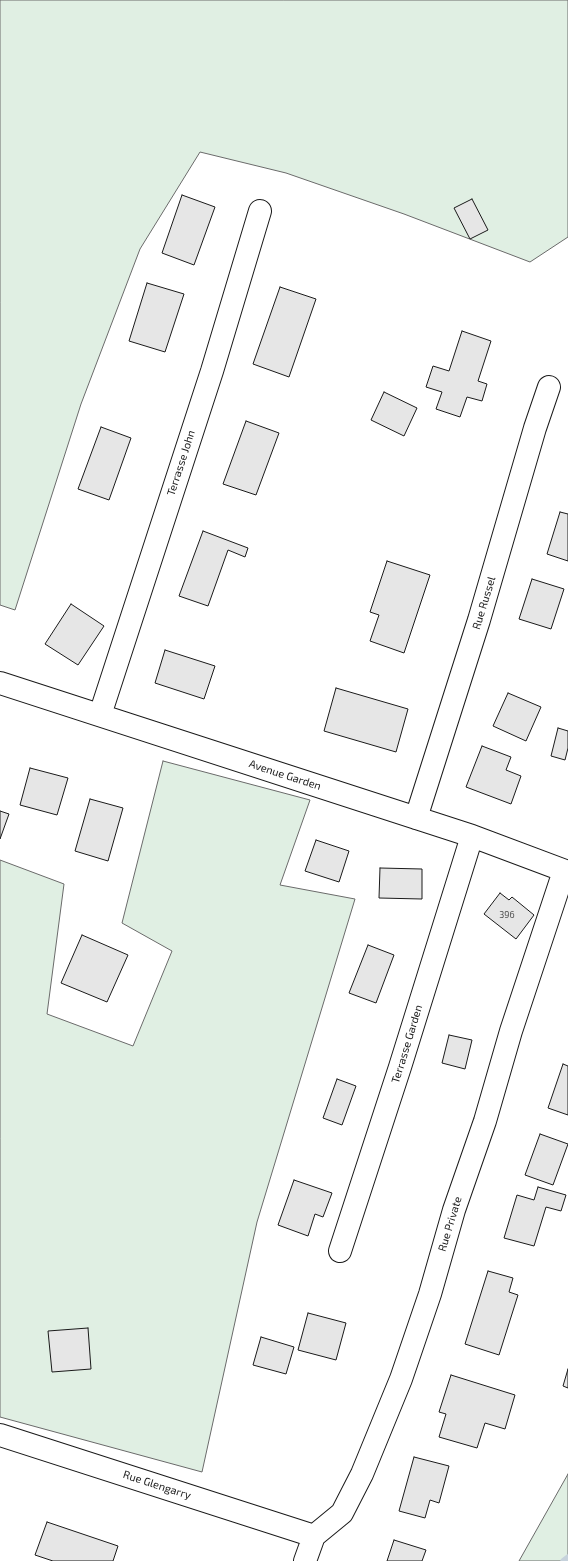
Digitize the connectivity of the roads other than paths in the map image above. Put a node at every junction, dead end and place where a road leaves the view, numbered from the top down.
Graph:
1 (260, 211) dead end
2 (549, 386) dead end
3 (0, 683) edge
4 (100, 715) junction
5 (416, 818) junction
6 (472, 836) junction
7 (566, 871) edge
8 (340, 1251) dead end
9 (0, 1435) edge
10 (314, 1536) junction
11 (305, 1561) edge

1 - 4 street, Terrasse John
2 - 5 street, Rue Russel
3 - 4 street, Avenue Garden
4 - 5 street, Avenue Garden
5 - 6 street, Avenue Garden
6 - 7 street, Avenue Garden
6 - 8 street, Terrasse Garden
7 - 10 street, Rue Private
9 - 10 street, Rue Glengarry
10 - 11 street

